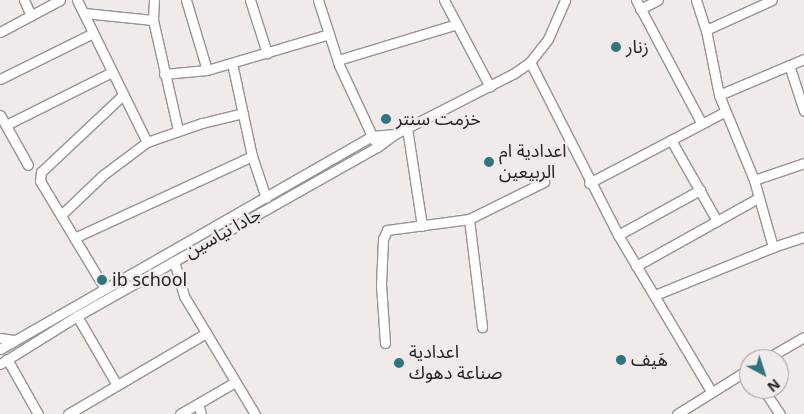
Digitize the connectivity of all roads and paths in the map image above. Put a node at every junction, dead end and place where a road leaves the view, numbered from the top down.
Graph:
1 (24, 0) edge
2 (60, 0) edge
3 (77, 0) edge
4 (154, 0) edge
5 (186, 0) edge
6 (250, 0) edge
7 (318, 0) edge
8 (444, 0) edge
9 (636, 0) edge
10 (658, 0) edge
11 (696, 0) edge
12 (772, 0) edge
13 (563, 1) edge
14 (640, 9) junction
15 (84, 13) junction
16 (31, 16) junction
17 (153, 20) junction
18 (457, 24) junction
19 (706, 30) junction
20 (0, 32) edge
21 (93, 33) junction
22 (329, 34) junction
23 (267, 53) junction
24 (804, 58) edge
25 (338, 60) junction
26 (530, 62) junction
27 (232, 63) junction
28 (789, 65) junction
29 (207, 70) junction
30 (112, 72) junction
31 (164, 74) junction
32 (0, 79) edge
33 (490, 87) junction
34 (123, 95) junction
35 (719, 96) junction
36 (802, 99) edge
37 (804, 111) edge
38 (724, 112) junction
39 (242, 113) junction
40 (0, 115) edge
41 (702, 124) junction
42 (6, 126) junction
43 (407, 128) junction
44 (178, 130) junction
45 (395, 134) junction
46 (372, 136) junction
47 (671, 140) junction
48 (147, 142) junction
49 (377, 148) junction
50 (252, 156) junction
51 (804, 163) edge
52 (28, 165) dead end
53 (754, 180) junction
54 (544, 182) dead end
55 (589, 183) junction
56 (700, 190) junction
57 (266, 198) junction
58 (758, 198) junction
59 (61, 215) junction
60 (468, 219) junction
61 (717, 221) junction
62 (422, 226) junction
63 (618, 235) junction
64 (74, 238) junction
65 (804, 238) edge
66 (773, 247) junction
67 (174, 261) junction
68 (636, 266) junction
69 (105, 289) junction
70 (655, 295) junction
71 (86, 305) junction
72 (77, 316) junction
73 (482, 327) dead end
74 (206, 333) junction
75 (804, 337) edge
76 (0, 338) edge
77 (14, 340) junction
78 (385, 343) dead end
79 (0, 348) edge
80 (783, 349) edge
81 (3, 361) edge
82 (739, 375) edge
83 (235, 382) junction
84 (117, 385) junction
85 (711, 391) junction
86 (770, 399) edge
87 (198, 404) junction
88 (38, 414) edge
89 (68, 414) edge
90 (180, 414) edge
91 (202, 414) edge
92 (255, 414) edge
93 (677, 414) edge
94 (780, 414) edge

1 - 16 street
2 - 16 street
3 - 15 street
4 - 17 street
5 - 29 street
6 - 23 street
7 - 22 street
8 - 18 street
9 - 14 street
10 - 14 street
11 - 19 street
12 - 19 street
13 - 26 street
14 - 41 street
15 - 17 street
15 - 21 street
16 - 20 street
17 - 31 street
18 - 25 street
18 - 33 street
19 - 35 street
21 - 30 street
21 - 32 street
22 - 23 street
22 - 25 street
23 - 27 street
24 - 28 street
25 - 46 street
26 - 33 street
26 - 55 street
27 - 29 street
27 - 39 street
28 - 35 street
28 - 36 street
29 - 31 street
30 - 34 street
30 - 42 street
31 - 44 street
33 - 43 street
34 - 48 street
34 - 59 street
35 - 38 street
36 - 37 street
38 - 41 street
38 - 53 street
39 - 44 street
39 - 50 street
40 - 42 street
41 - 47 street
42 - 52 street
43 - 45 street
43 - 62 street
44 - 48 street
45 - 46 street
45 - 49 street, جادا نیاسین
46 - 49 street
46 - 57 street, جادا نیاسین
47 - 55 street
47 - 56 street
48 - 59 street
49 - 67 street, جادا نیاسین
50 - 57 street
50 - 64 street
51 - 53 street
53 - 58 street
54 - 60 street
55 - 63 street
56 - 61 street
56 - 63 street
57 - 69 street, جادا نیاسین
58 - 61 street
58 - 66 street
59 - 64 street
60 - 62 street
60 - 73 street
61 - 68 street
62 - 78 street
63 - 68 street
64 - 69 street
65 - 66 street
66 - 70 street
67 - 71 street, جادا نیاسین
67 - 74 street
68 - 70 street
69 - 71 street, جادا نیاسین
70 - 85 street
71 - 72 street, جادا نیاسین
71 - 77 street, جادا نیاسین
72 - 81 street, جادا نیاسین
72 - 84 street
74 - 83 street
74 - 84 street
75 - 80 street
76 - 77 street
77 - 79 street, جادا نیاسین
81 - 88 street
82 - 85 street
83 - 87 street
83 - 92 street
84 - 89 street
85 - 93 street
86 - 94 street
87 - 90 street
87 - 91 street

